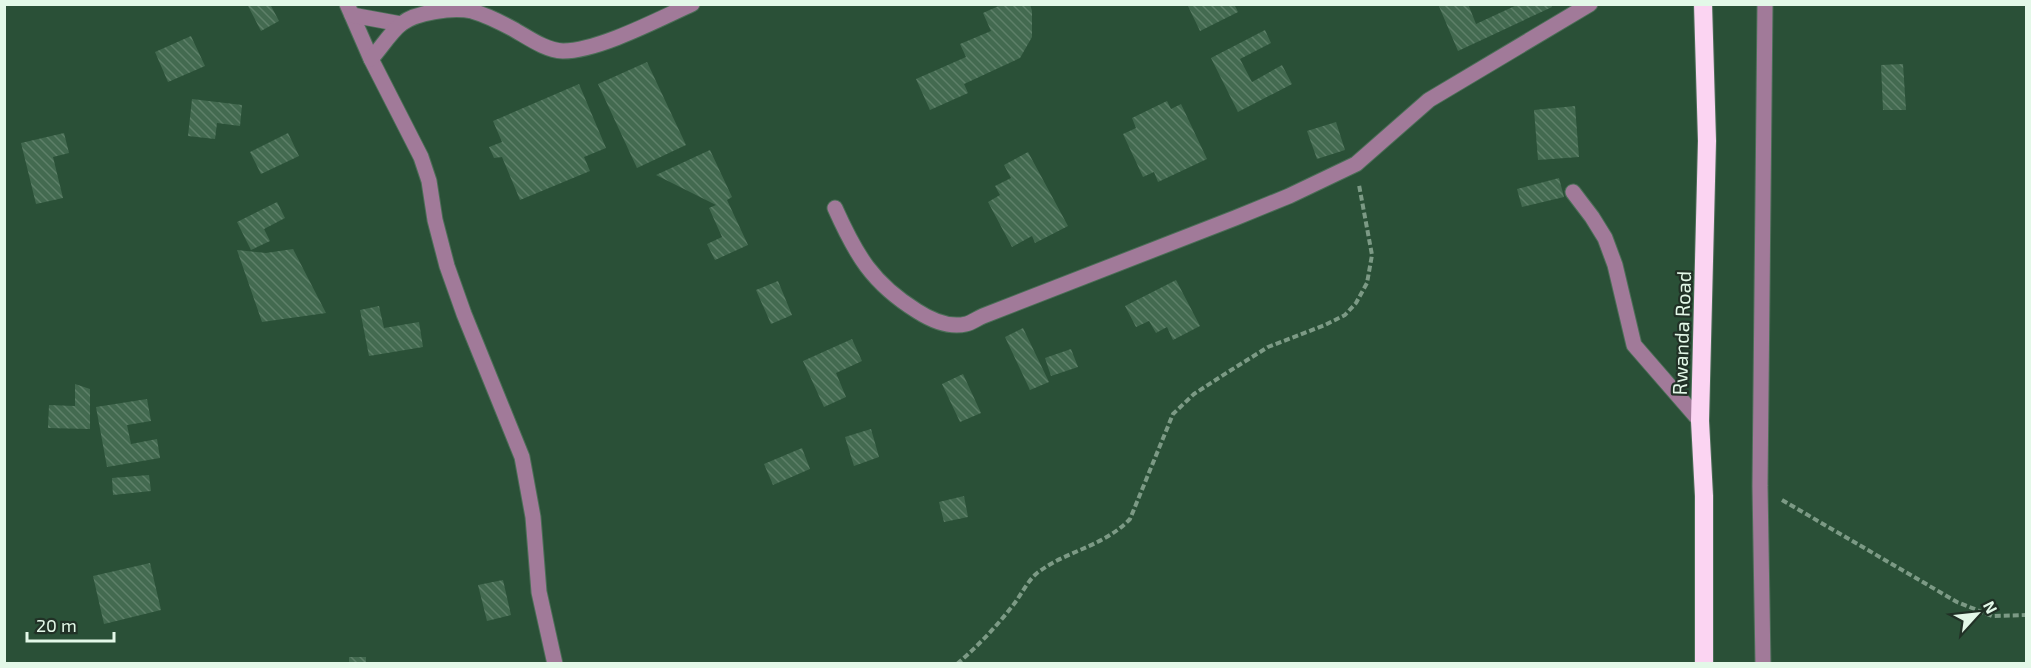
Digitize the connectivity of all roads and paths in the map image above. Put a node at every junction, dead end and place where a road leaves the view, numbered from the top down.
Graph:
1 (692, 4) edge
2 (1590, 4) edge
3 (1703, 4) edge
4 (1765, 4) edge
5 (350, 10) edge
6 (401, 24) junction
7 (371, 59) junction
8 (1356, 164) junction
9 (1574, 192) dead end
10 (834, 208) dead end
11 (1700, 421) junction
12 (1760, 486) junction
13 (2026, 615) edge
14 (555, 663) edge
15 (957, 663) edge
16 (1704, 663) edge
17 (1763, 663) edge

1 - 6 street
2 - 8 street
3 - 11 highway, Rwanda Road
4 - 12 street
5 - 6 street
5 - 7 street
6 - 7 street
7 - 14 street
8 - 10 street
8 - 15 path
9 - 11 street
11 - 16 highway, Rwanda Road
12 - 13 path
12 - 17 street

